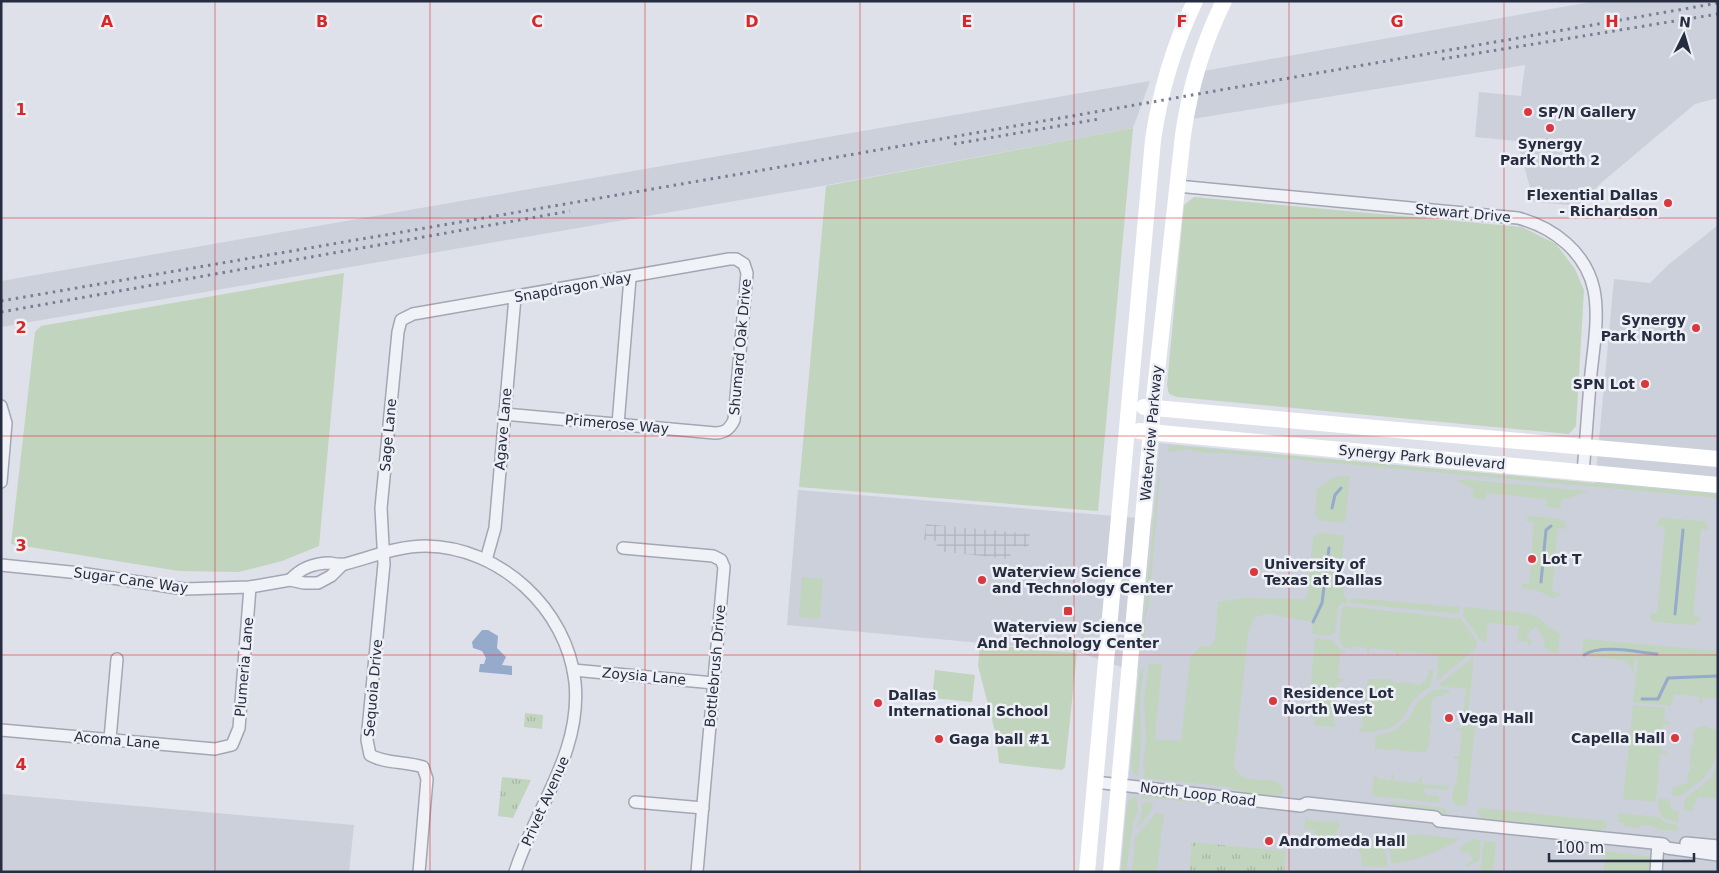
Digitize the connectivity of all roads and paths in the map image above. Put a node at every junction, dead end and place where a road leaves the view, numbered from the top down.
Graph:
1 (1195, 1) edge
2 (1224, 1) edge
3 (1177, 186) junction
4 (744, 264) joint
5 (630, 278) junction
6 (515, 297) junction
7 (401, 320) joint
8 (2, 406) edge
9 (1129, 406) junction
10 (1153, 408) junction
11 (504, 414) junction
12 (618, 424) junction
13 (728, 429) joint
14 (1127, 430) junction
15 (1151, 432) junction
16 (1585, 446) junction
17 (1718, 459) edge
18 (1583, 472) junction
19 (1718, 474) edge
20 (1656, 479) junction
21 (1, 482) edge
22 (1718, 485) edge
23 (1119, 523) junction
24 (1143, 526) junction
25 (624, 548) dead end
26 (384, 551) junction
27 (486, 560) junction
28 (1, 564) edge
29 (342, 564) junction
30 (290, 580) junction
31 (250, 587) junction
32 (117, 659) dead end
33 (573, 670) junction
34 (714, 683) junction
35 (1, 730) edge
36 (110, 739) junction
37 (232, 745) joint
38 (1095, 782) junction
39 (1119, 785) junction
40 (635, 802) dead end
41 (703, 808) junction
42 (1660, 844) junction
43 (1718, 846) edge
44 (1718, 855) edge
45 (419, 872) edge
46 (515, 872) edge
47 (697, 872) edge
48 (1087, 872) edge
49 (1111, 872) edge
50 (1656, 872) edge

1 - 9 main road, Waterview Parkway
2 - 3 main road, Waterview Parkway
3 - 10 main road, Waterview Parkway
3 - 16 street, Stewart Drive
4 - 5 street, Snapdragon Way
4 - 13 street, Shumard Oak Drive
5 - 6 street, Snapdragon Way
5 - 12 street
6 - 7 street, Snapdragon Way
6 - 11 street, Agave Lane
7 - 26 street, Sage Lane
8 - 21 street
9 - 10 main road, Synergy Park Boulevard
9 - 14 main road, Waterview Parkway
10 - 15 main road, Waterview Parkway
10 - 16 main road, Synergy Park Boulevard
11 - 12 street, Primerose Way
11 - 27 street, Agave Lane
12 - 13 street, Primerose Way
14 - 15 main road, Synergy Park Boulevard
14 - 23 main road, Waterview Parkway
15 - 18 main road, Synergy Park Boulevard
15 - 24 main road, Waterview Parkway
16 - 17 main road, Synergy Park Boulevard
16 - 18 street, Stewart Drive
18 - 20 main road, Synergy Park Boulevard
19 - 20 main road
20 - 22 main road, Synergy Park Boulevard
23 - 24 main road
23 - 38 main road, Waterview Parkway
24 - 39 main road, Waterview Parkway
25 - 34 street, Bottlebrush Drive
26 - 27 street, Sugar Cane Way
26 - 29 street, Sugar Cane Way
26 - 45 street, Sequoia Drive
27 - 33 street, Sugar Cane Way
28 - 31 street, Sugar Cane Way
29 - 30 street, Sugar Cane Way
29 - 30 street, Sugar Cane Way
30 - 31 street, Sugar Cane Way
31 - 37 street, Plumeria Lane
32 - 36 street
33 - 34 street, Zoysia Lane
33 - 46 street, Privet Avenue
34 - 41 street, Bottlebrush Drive
35 - 36 street, Acoma Lane
36 - 37 street, Acoma Lane
38 - 39 street, North Loop Road
38 - 48 main road, Waterview Parkway
39 - 42 street, North Loop Road
39 - 49 main road, Waterview Parkway
40 - 41 street
41 - 47 street, Bottlebrush Drive
42 - 43 street, North Loop Road
42 - 44 street, North Loop Road
42 - 50 street

